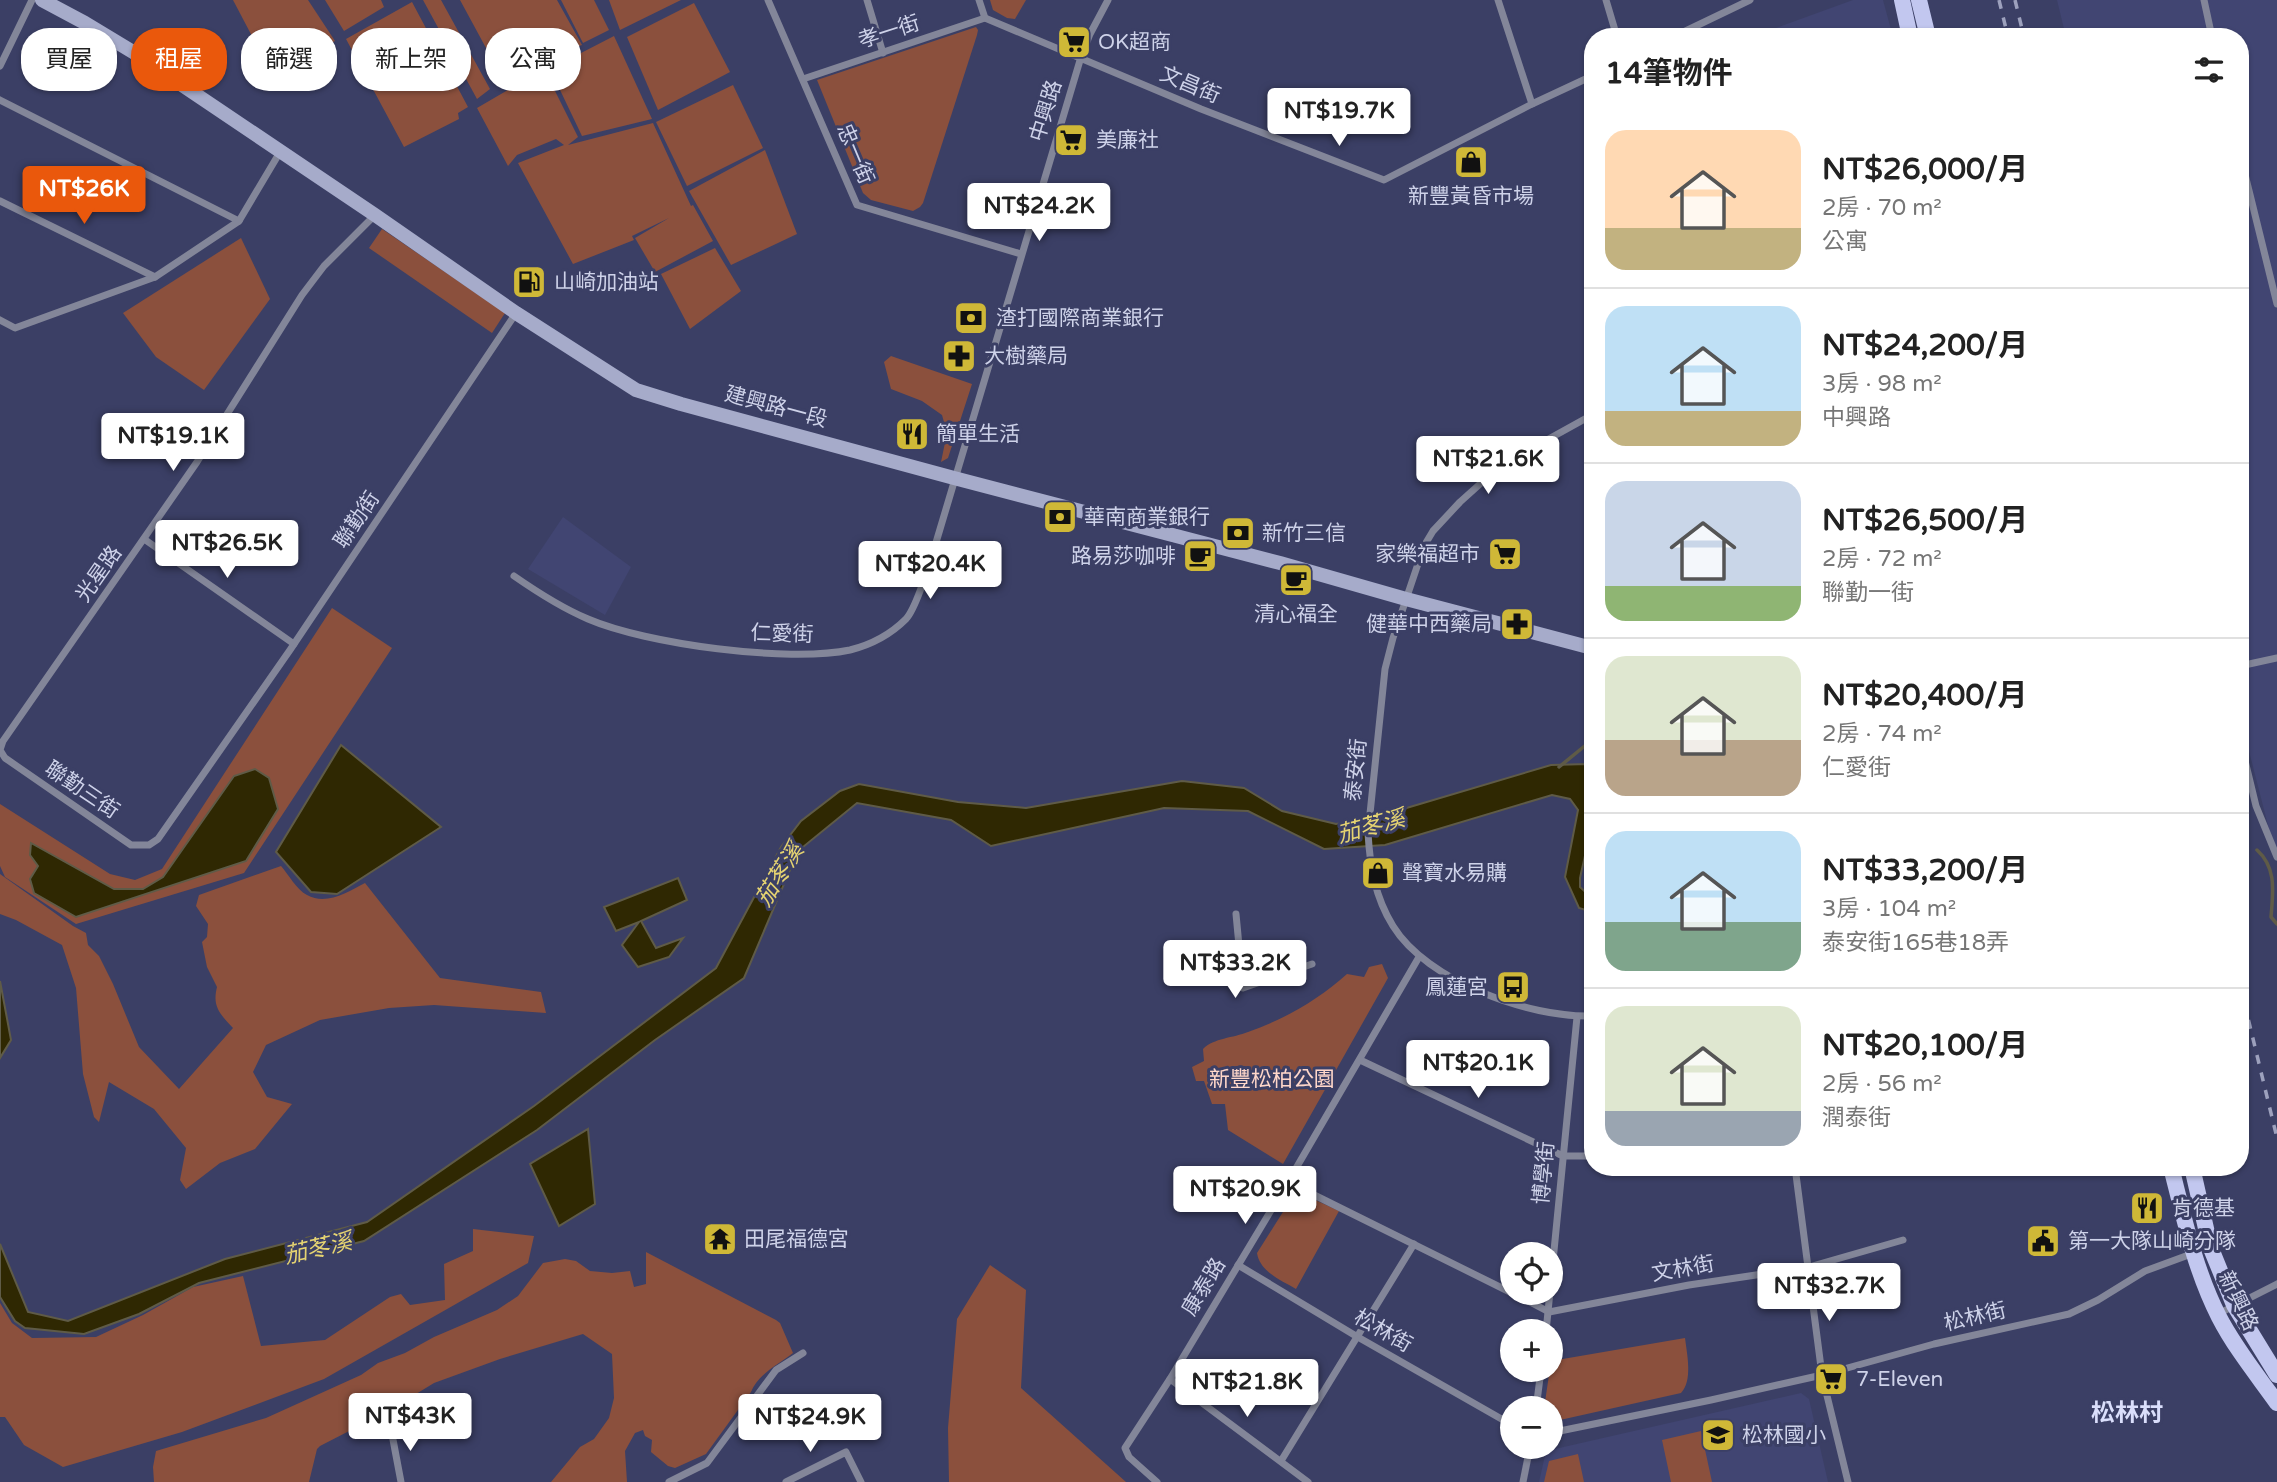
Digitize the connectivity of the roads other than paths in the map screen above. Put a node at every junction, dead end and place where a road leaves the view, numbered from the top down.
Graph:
1 (32, 0) edge
2 (42, 0) edge
3 (768, 0) edge
4 (867, 0) edge
5 (979, 0) edge
6 (1108, 0) edge
7 (1498, 0) edge
8 (1606, 0) edge
9 (1750, 0) edge
10 (1902, 0) edge
11 (1919, 0) edge
12 (2204, 0) edge
13 (985, 18) junction
14 (1614, 28) edge
15 (1692, 28) edge
16 (1908, 28) edge
17 (1926, 28) edge
18 (2211, 28) edge
19 (883, 53) junction
20 (1081, 57) junction
21 (0, 66) edge
22 (803, 79) junction
23 (1584, 80) edge
24 (0, 100) edge
25 (1532, 104) junction
26 (280, 152) junction
27 (2249, 190) edge
28 (0, 201) edge
29 (375, 215) junction
30 (239, 221) junction
31 (1021, 254) junction
32 (155, 277) junction
33 (2277, 304) edge
34 (516, 313) junction
35 (0, 320) edge
36 (1584, 419) edge
37 (954, 478) junction
38 (144, 540) junction
39 (514, 576) dead end
40 (1406, 599) junction
41 (294, 644) junction
42 (1584, 646) edge
43 (2277, 658) edge
44 (2249, 664) edge
45 (0, 750) edge
46 (2249, 777) edge
47 (149, 845) joint
48 (2277, 858) edge
49 (1237, 914) dead end
50 (1419, 957) junction
51 (1312, 964) dead end
52 (1577, 1017) junction
53 (1584, 1017) edge
54 (1360, 1060) junction
55 (1563, 1156) junction
56 (1584, 1156) edge
57 (1796, 1176) edge
58 (2173, 1176) edge
59 (2194, 1176) edge
60 (1288, 1182) junction
61 (1903, 1240) dead end
62 (1413, 1244) junction
63 (2210, 1246) junction
64 (2193, 1254) junction
65 (1238, 1265) junction
66 (1809, 1267) junction
67 (2277, 1284) edge
68 (1500, 1287) edge
69 (1537, 1305) edge
70 (2234, 1306) junction
71 (1549, 1311) junction
72 (2218, 1315) junction
73 (1548, 1319) edge
74 (1356, 1336) junction
75 (803, 1353) dead end
76 (1822, 1375) junction
77 (2277, 1375) edge
78 (1170, 1379) junction
79 (2277, 1403) edge
80 (1500, 1418) edge
81 (391, 1429) dead end
82 (1563, 1430) edge
83 (1528, 1459) edge
84 (1281, 1461) junction
85 (401, 1482) edge
86 (669, 1482) edge
87 (786, 1482) edge
88 (862, 1482) edge
89 (1157, 1482) edge
90 (1308, 1482) edge
91 (1523, 1482) edge
92 (1848, 1482) edge

1 - 21 street
2 - 26 street, 建興路一段
3 - 22 street, 忠一街
4 - 19 street
5 - 13 street
6 - 20 street, 中興路
7 - 25 street
8 - 14 street
9 - 15 street
10 - 16 main road
11 - 17 main road
12 - 18 street
13 - 19 street, 孝一街
13 - 20 street, 文昌街
19 - 22 street, 孝一街
20 - 25 street, 文昌街
20 - 31 street, 中興路
22 - 31 street, 忠一街
23 - 25 street, 文昌街
24 - 30 street
26 - 29 street, 建興路一段
26 - 30 street
27 - 33 street
28 - 32 street
29 - 34 street, 建興路一段
29 - 38 street, 光星路
30 - 32 street
31 - 37 street, 中興路
32 - 35 street
34 - 37 street, 建興路一段
34 - 41 street, 聯勤街
36 - 40 street, 泰安街
37 - 39 street, 仁愛街
37 - 40 street, 建興路一段
38 - 41 street
38 - 45 street, 光星路
40 - 42 street, 建興路一段
40 - 50 street, 泰安街
41 - 47 street, 聯勤街
43 - 44 street
45 - 47 street, 聯勤三街
46 - 48 street
49 - 51 street
50 - 52 street, 泰安街
50 - 54 street, 康泰路
52 - 53 street, 泰安街
52 - 55 street, 博學街
54 - 55 street
54 - 60 street, 康泰路
55 - 56 street
55 - 71 street, 博學街
57 - 66 street
58 - 64 main road, 新興路
59 - 63 main road, 新興路
60 - 62 street
60 - 65 street, 康泰路
61 - 66 street, 文林街
62 - 68 street
62 - 74 street
63 - 64 street, 松林街
63 - 70 main road, 新興路
64 - 72 main road, 新興路
64 - 76 street, 松林街
65 - 74 street, 松林街
65 - 78 street, 康泰路
66 - 71 street, 文林街
66 - 76 street
67 - 70 street
69 - 71 street
70 - 72 street
70 - 77 main road, 新興路
71 - 73 street, 博學街
72 - 79 main road, 新興路
74 - 80 street, 松林街
74 - 84 street
75 - 86 street
76 - 82 street, 松林街
76 - 92 street
78 - 84 street
78 - 89 street, 康泰路
81 - 85 street
83 - 91 street
84 - 90 street
87 - 88 street

